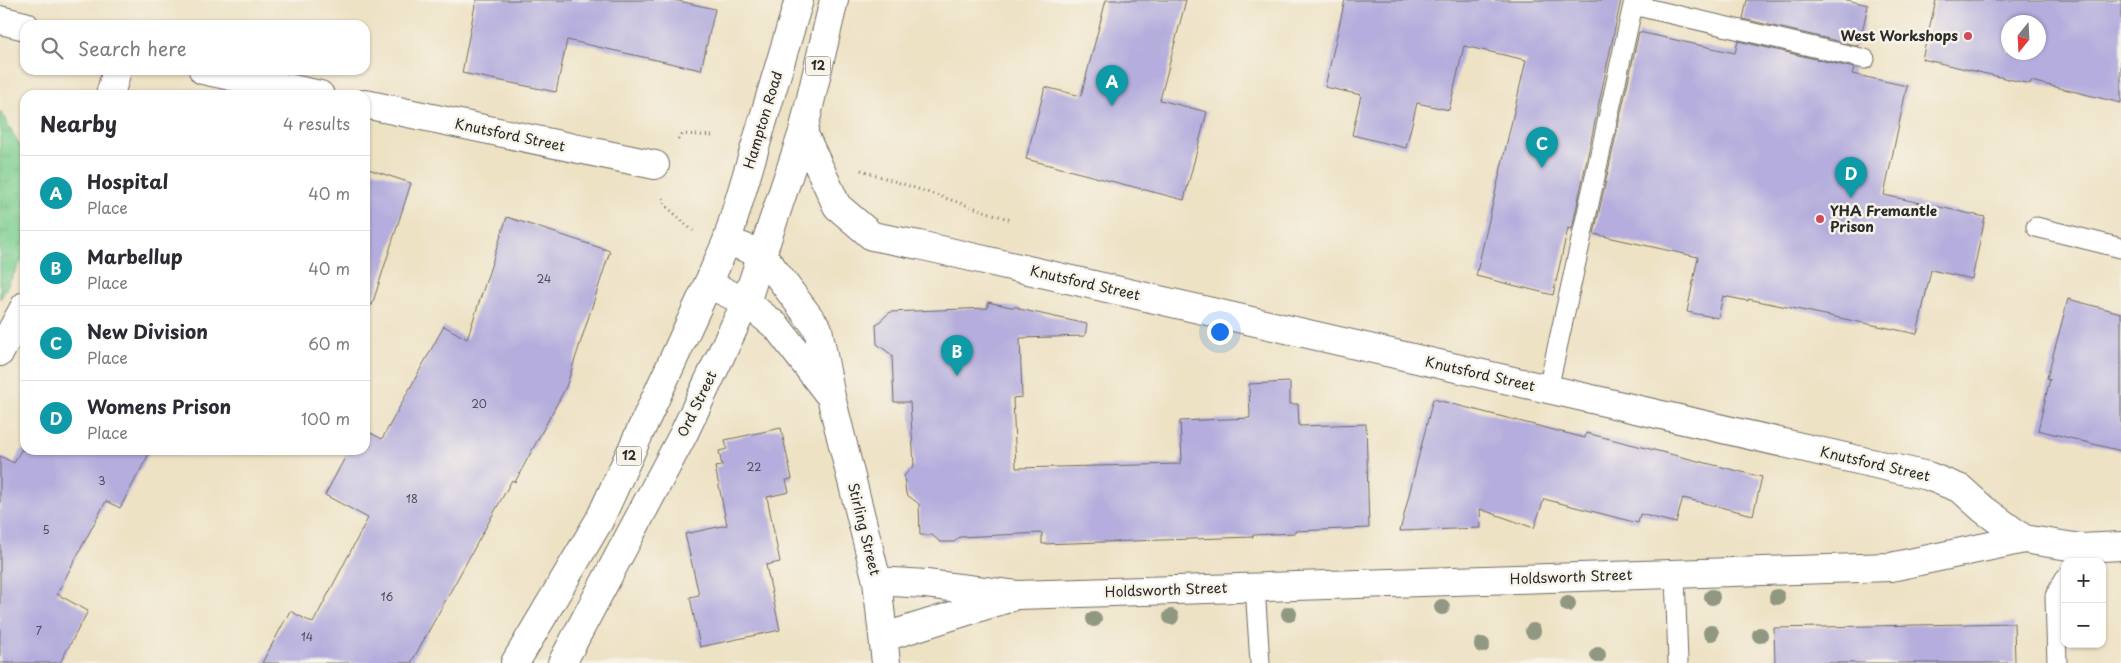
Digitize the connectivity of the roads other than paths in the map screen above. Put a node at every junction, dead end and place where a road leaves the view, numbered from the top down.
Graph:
1 (799, 0) edge
2 (834, 0) edge
3 (0, 20) edge
4 (20, 25) edge
5 (1865, 59) dead end
6 (116, 75) edge
7 (226, 75) edge
8 (111, 90) edge
9 (297, 90) edge
10 (370, 105) edge
11 (803, 132) junction
12 (655, 165) road end
13 (2036, 227) dead end
14 (727, 241) junction
15 (2121, 248) edge
16 (762, 254) junction
17 (708, 284) junction
18 (746, 302) junction
19 (20, 315) edge
20 (0, 352) edge
21 (1548, 389) junction
22 (831, 397) junction
23 (2024, 539) junction
24 (2121, 546) edge
25 (2077, 555) edge
26 (1675, 573) junction
27 (877, 581) junction
28 (2061, 585) edge
29 (1255, 587) junction
30 (1018, 595) junction
31 (886, 650) edge
32 (515, 663) edge
33 (562, 663) edge
34 (1260, 663) edge
35 (1678, 663) edge
36 (2057, 663) edge

1 - 14 street, Hampton Road / 12
2 - 11 street, 12
3 - 4 street
5 - 21 lane
6 - 8 street
7 - 9 street
10 - 12 street, Knutsford Street
11 - 16 street, Ord Street / 12
11 - 21 street, Knutsford Street
13 - 15 lane
14 - 16 street
14 - 17 street, 12
16 - 18 street, Ord Street / 12
16 - 22 street, Stirling Street
17 - 18 street, Stirling Street
17 - 32 street, 12
18 - 22 street, Stirling Street
18 - 33 street, Ord Street / 12
19 - 20 street
21 - 23 street, Knutsford Street
22 - 27 street, Stirling Street
23 - 25 street, Holdsworth Street
23 - 26 street, Holdsworth Street
24 - 25 street, Holdsworth Street
26 - 29 street, Holdsworth Street
26 - 35 lane
27 - 30 street, Holdsworth Street
27 - 31 street, Stirling Street
28 - 36 lane
29 - 30 street, Holdsworth Street
29 - 34 lane
30 - 31 street, Holdsworth Street

